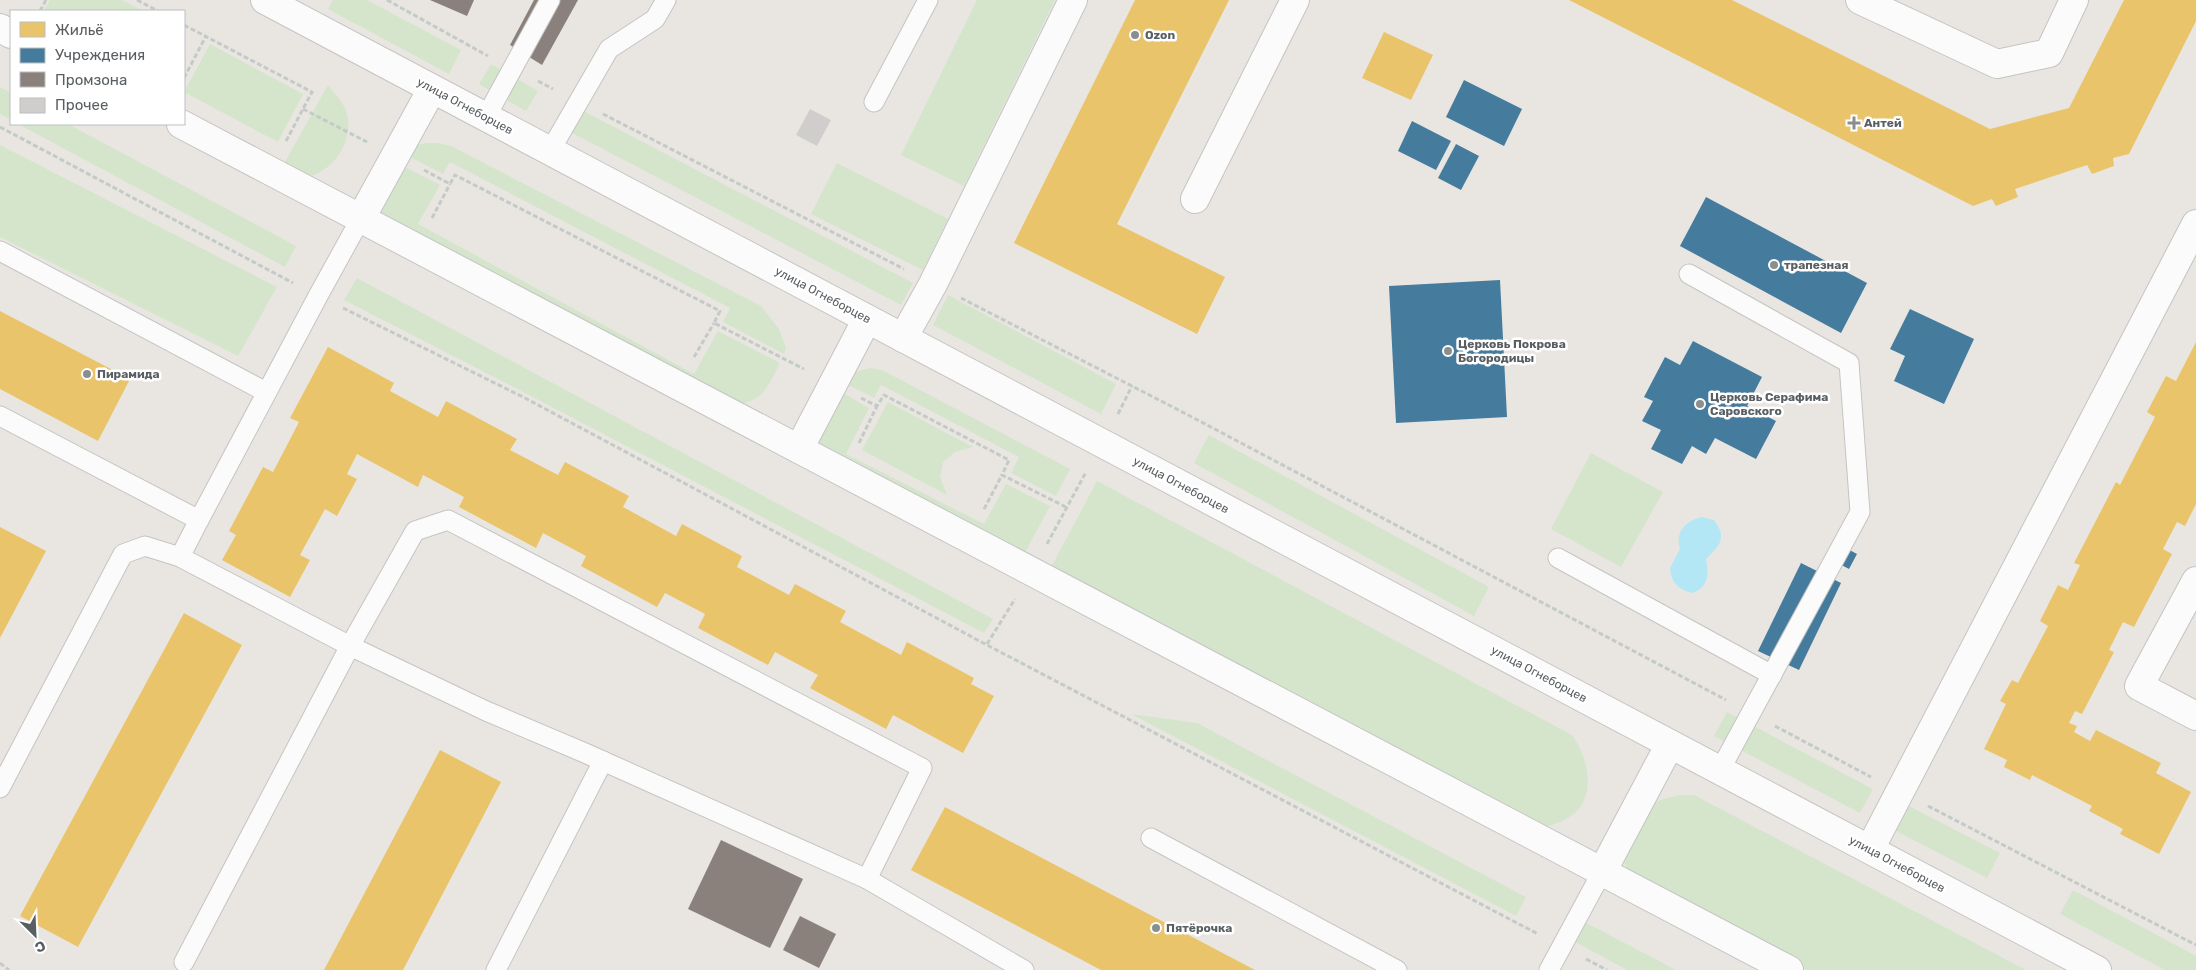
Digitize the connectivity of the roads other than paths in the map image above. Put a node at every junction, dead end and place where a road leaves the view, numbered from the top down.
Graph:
1 (265, 0) edge
2 (550, 0) edge
3 (666, 0) edge
4 (928, 0) edge
5 (1073, 0) edge
6 (1295, 0) edge
7 (1860, 0) edge
8 (2074, 0) edge
9 (432, 88) junction
10 (874, 102) dead end
11 (486, 117) junction
12 (183, 125) edge
13 (550, 151) junction
14 (1195, 199) dead end
15 (361, 218) junction
16 (2196, 224) edge
17 (0, 252) edge
18 (1689, 274) dead end
19 (867, 319) junction
20 (903, 338) junction
21 (266, 392) junction
22 (0, 416) edge
23 (799, 449) junction
24 (199, 520) junction
25 (180, 557) junction
26 (1558, 558) dead end
27 (2196, 581) edge
28 (350, 646) junction
29 (1772, 675) junction
30 (2196, 716) edge
31 (1670, 744) junction
32 (603, 761) junction
33 (1720, 770) junction
34 (0, 788) edge
35 (1151, 838) dead end
36 (1870, 849) junction
37 (1602, 872) junction
38 (867, 878) junction
39 (184, 962) dead end
40 (496, 970) edge
41 (1024, 970) edge
42 (1397, 970) edge
43 (1549, 970) edge
44 (1789, 970) edge
45 (2097, 970) edge

1 - 9 main road, улица Огнеборцев
2 - 11 lane
3 - 13 lane
4 - 10 lane
5 - 20 main road
6 - 14 main road
7 - 8 main road
9 - 11 main road, улица Огнеборцев
9 - 15 main road
11 - 13 main road, улица Огнеборцев
12 - 15 main road
13 - 19 main road, улица Огнеборцев
15 - 21 lane
15 - 23 main road
16 - 36 main road
17 - 21 lane
18 - 29 lane
19 - 20 main road, улица Огнеборцев
19 - 23 main road
20 - 31 main road, улица Огнеборцев
21 - 24 lane
22 - 24 lane
23 - 37 main road
24 - 25 lane
25 - 28 lane
25 - 34 lane
26 - 29 lane
27 - 30 main road
28 - 32 lane
28 - 38 lane
28 - 39 lane
29 - 33 lane
31 - 33 main road, улица Огнеборцев
31 - 37 main road
32 - 38 lane
32 - 40 lane
33 - 36 main road, улица Огнеборцев
35 - 42 lane
36 - 45 main road, улица Огнеборцев
37 - 43 lane
37 - 44 main road
38 - 41 lane

